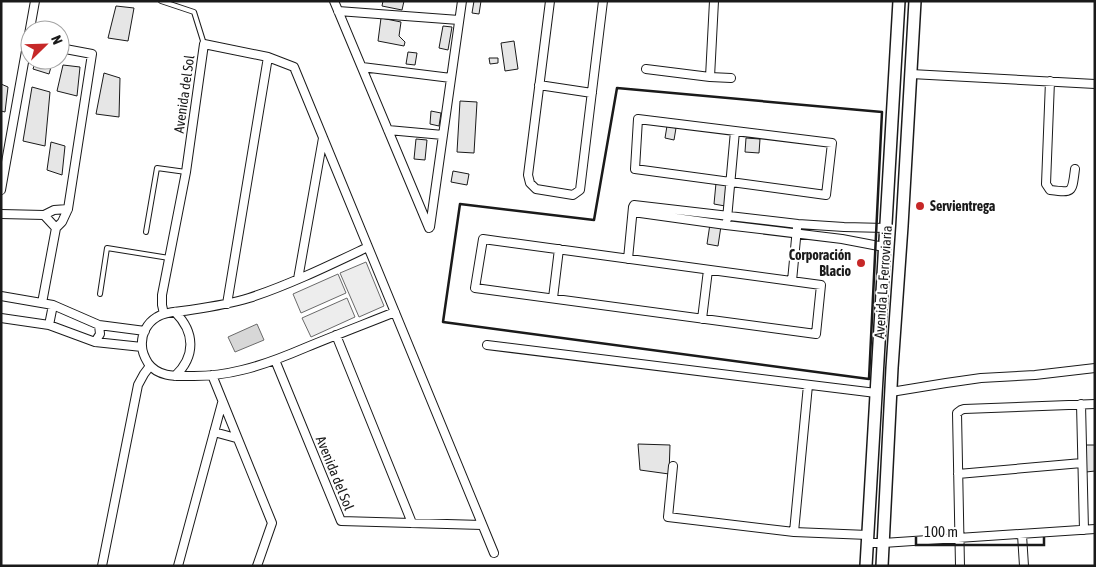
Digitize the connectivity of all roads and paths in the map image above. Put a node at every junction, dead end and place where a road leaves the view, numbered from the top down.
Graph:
1 (35, 1) edge
2 (161, 1) edge
3 (334, 1) edge
4 (462, 1) edge
5 (550, 1) edge
6 (603, 1) edge
7 (714, 1) edge
8 (899, 1) edge
9 (915, 1) edge
10 (338, 11) junction
11 (32, 20) edge
12 (459, 20) junction
13 (204, 44) junction
14 (70, 50) edge
15 (268, 57) junction
16 (362, 67) junction
17 (646, 69) dead end
18 (24, 70) edge
19 (911, 74) junction
20 (710, 77) junction
21 (451, 78) junction
22 (731, 78) dead end
23 (1050, 81) junction
24 (1095, 84) edge
25 (539, 85) junction
26 (592, 93) junction
27 (388, 130) junction
28 (735, 131) junction
29 (443, 135) junction
30 (323, 138) junction
31 (1075, 169) dead end
32 (186, 172) junction
33 (730, 183) junction
34 (1, 190) edge
35 (68, 209) junction
36 (632, 212) junction
37 (1, 214) edge
38 (44, 215) junction
39 (727, 215) junction
40 (798, 224) junction
41 (726, 225) junction
42 (56, 228) junction
43 (886, 228) junction
44 (146, 232) dead end
45 (797, 233) junction
46 (884, 247) junction
47 (368, 248) junction
48 (558, 250) junction
49 (169, 258) junction
50 (628, 259) junction
51 (708, 270) junction
52 (298, 279) junction
53 (792, 281) junction
54 (100, 294) dead end
55 (1, 296) edge
56 (553, 298) junction
57 (42, 303) junction
58 (226, 304) junction
59 (54, 305) junction
60 (175, 312) junction
61 (395, 312) junction
62 (164, 314) junction
63 (1, 318) edge
64 (702, 319) junction
65 (99, 324) junction
66 (49, 325) junction
67 (144, 331) junction
68 (336, 335) junction
69 (95, 342) junction
70 (487, 345) dead end
71 (142, 346) junction
72 (275, 360) junction
73 (150, 366) junction
74 (1095, 368) edge
75 (175, 376) junction
76 (212, 376) junction
77 (808, 384) junction
78 (891, 392) junction
79 (876, 393) junction
80 (222, 403) junction
81 (1081, 404) junction
82 (1095, 404) edge
83 (214, 432) junction
84 (236, 438) junction
85 (1082, 463) junction
86 (673, 466) dead end
87 (958, 474) junction
88 (412, 523) junction
89 (482, 525) junction
90 (1095, 529) edge
91 (1084, 530) junction
92 (794, 532) junction
93 (1022, 535) junction
94 (959, 538) junction
95 (868, 539) junction
96 (883, 543) junction
97 (494, 553) dead end
98 (102, 566) edge
99 (178, 566) edge
100 (257, 566) edge
101 (866, 566) edge
102 (882, 566) edge
103 (960, 566) edge
104 (1024, 566) edge

1 - 11 street
2 - 13 lane
3 - 10 street
4 - 12 street
5 - 25 street
6 - 26 street
7 - 20 street
8 - 43 main road, Avenida La Ferroviaria
9 - 19 main road, Avenida La Ferroviaria
10 - 12 street
10 - 16 street
12 - 21 street
13 - 15 street, Avenida del Sol
13 - 32 street, Avenida del Sol
14 - 35 street
15 - 30 street, Avenida del Sol
15 - 58 street
16 - 21 street
16 - 27 street
17 - 20 street
18 - 34 street
19 - 23 street
19 - 78 main road, Avenida La Ferroviaria
20 - 22 street
21 - 29 street
23 - 24 street
23 - 31 street
25 - 26 street
25 - 26 street
27 - 29 street
27 - 29 street
28 - 33 street
28 - 33 street
28 - 33 street
30 - 47 street, Avenida del Sol
30 - 52 street
32 - 44 lane
32 - 49 street, Avenida del Sol
33 - 39 street
35 - 38 street
35 - 42 street
36 - 39 street
36 - 41 street
36 - 50 street
37 - 38 street
38 - 42 street
39 - 40 street
39 - 41 street
40 - 43 street
40 - 45 street
41 - 45 street
42 - 57 street
43 - 46 main road, Avenida La Ferroviaria
45 - 46 street
45 - 53 street
46 - 79 main road, Avenida La Ferroviaria
47 - 52 street
47 - 61 street, Avenida del Sol
48 - 50 street
48 - 56 street
48 - 56 street
49 - 54 lane
49 - 62 street, Avenida del Sol
50 - 51 street
51 - 53 street
51 - 64 street
52 - 58 street
53 - 64 street
55 - 57 street
56 - 64 street
57 - 59 street
58 - 60 street
59 - 65 street
59 - 66 street
60 - 62 street
60 - 75 street
61 - 68 street
61 - 89 street, Avenida del Sol
62 - 67 street
63 - 66 street
65 - 67 street
65 - 69 street
66 - 69 street
67 - 71 street
68 - 72 street
68 - 88 street
69 - 71 street
70 - 77 street
71 - 73 street
72 - 76 street
72 - 88 street, Avenida del Sol
73 - 75 street
73 - 98 street
74 - 78 street
75 - 76 street
76 - 80 street
77 - 79 street
77 - 92 street
78 - 96 main road, Avenida La Ferroviaria
79 - 95 main road, Avenida La Ferroviaria
80 - 83 street
80 - 84 street
81 - 82 street
81 - 85 street
81 - 87 street
83 - 84 street
83 - 99 street
84 - 100 street
85 - 87 street
85 - 91 street
86 - 92 street
87 - 94 street
88 - 89 street, Avenida del Sol
89 - 97 street, Avenida del Sol
90 - 91 street
91 - 93 street
92 - 95 street
93 - 94 street
93 - 104 street
94 - 96 street
94 - 103 street
95 - 96 street
95 - 101 main road, Avenida La Ferroviaria
96 - 102 main road, Avenida La Ferroviaria

